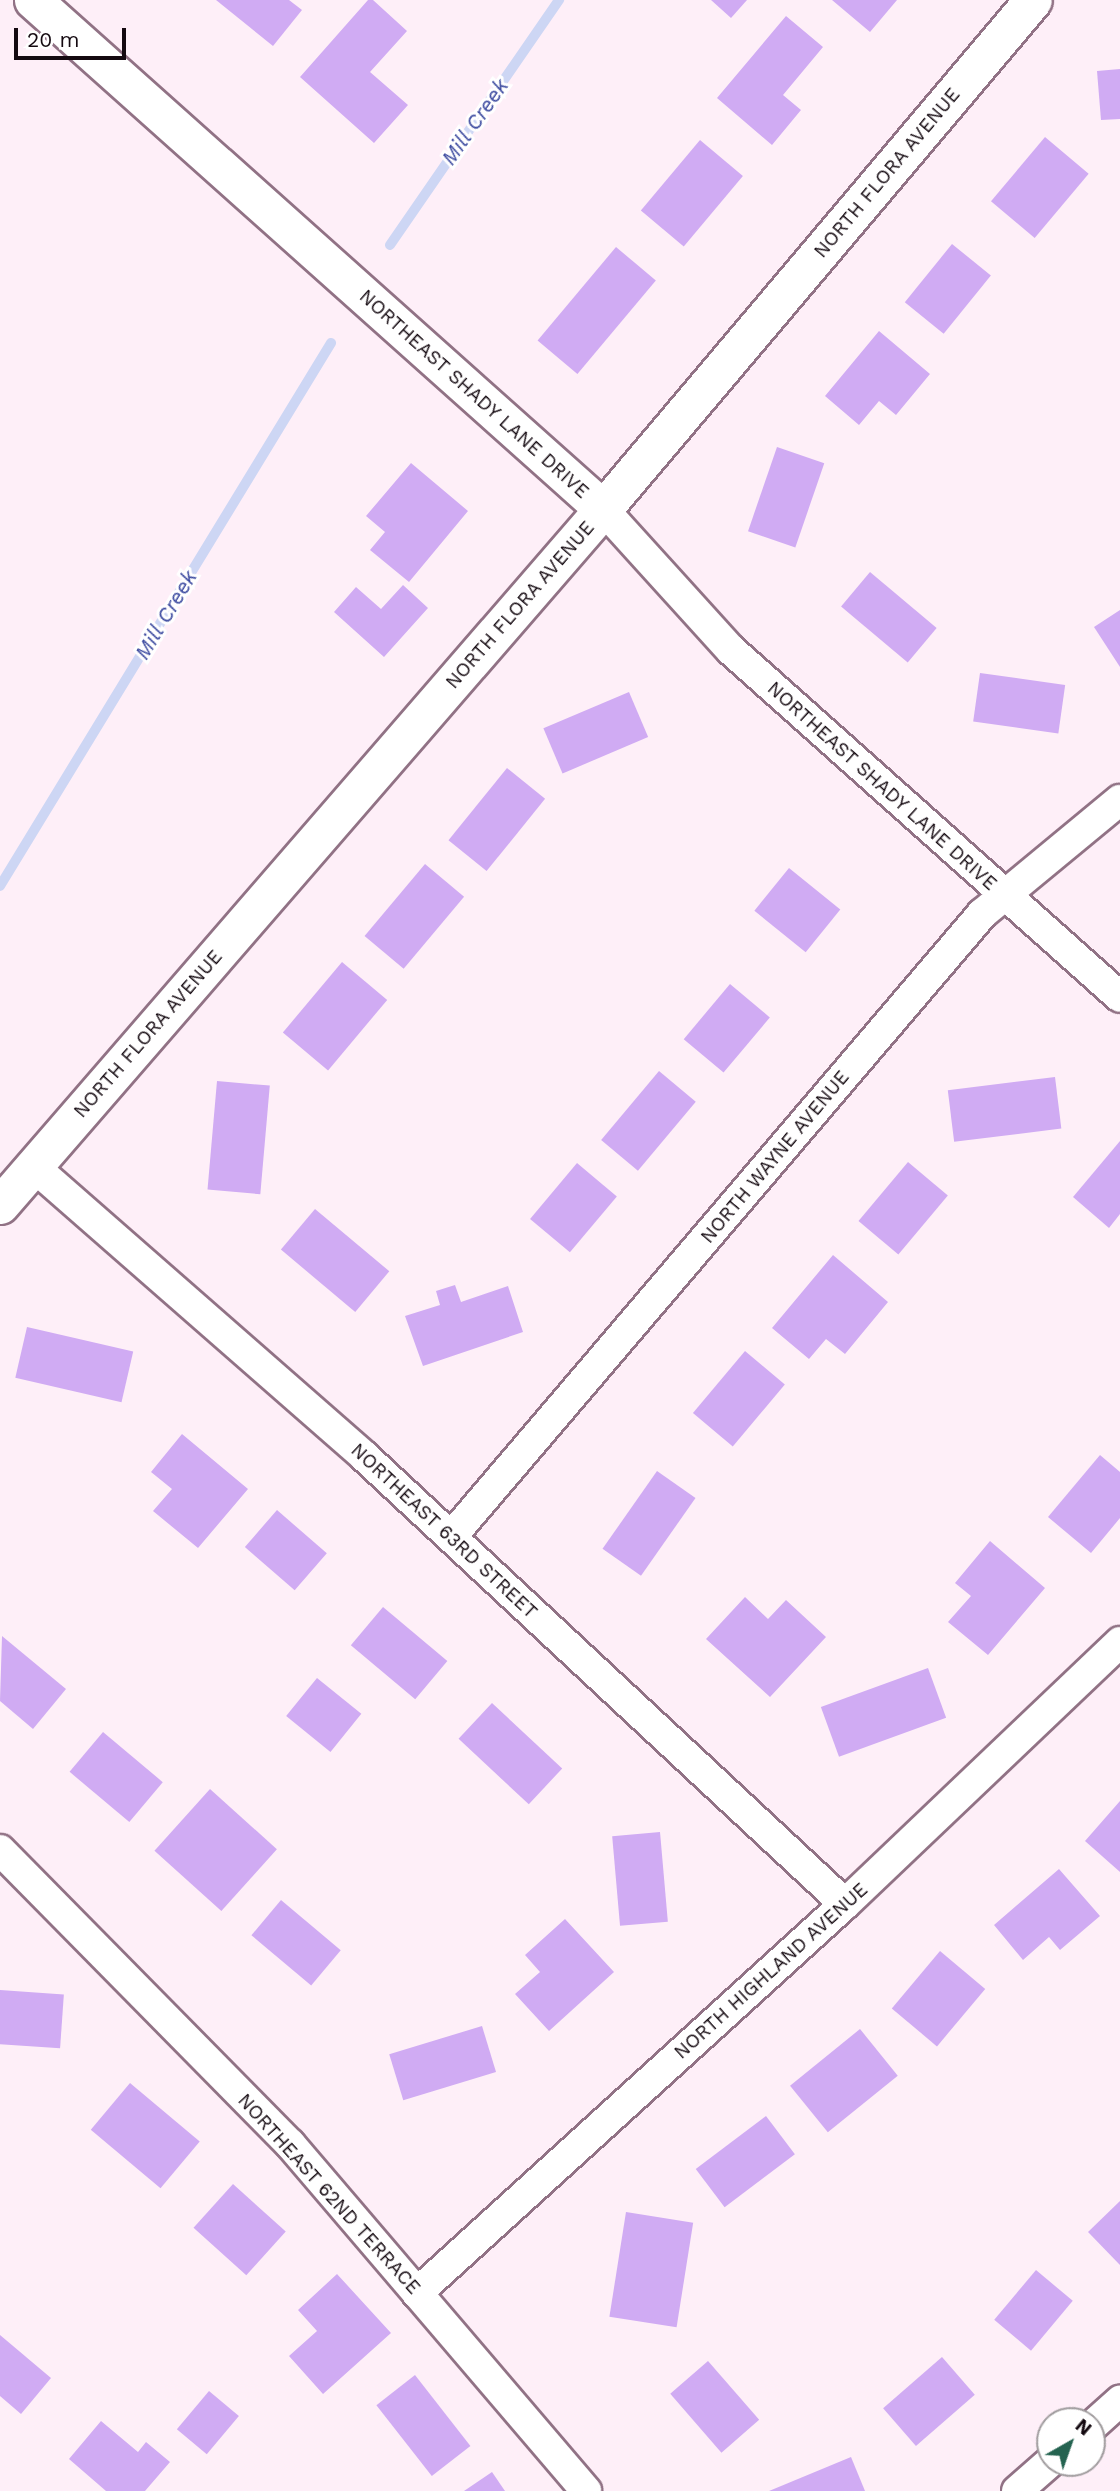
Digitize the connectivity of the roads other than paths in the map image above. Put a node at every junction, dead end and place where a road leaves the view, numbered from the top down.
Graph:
1 (33, 0) edge
2 (1033, 0) edge
3 (603, 509) junction
4 (1120, 800) edge
5 (1002, 894) junction
6 (1120, 998) edge
7 (33, 1166) junction
8 (0, 1205) edge
9 (451, 1537) junction
10 (1120, 1642) edge
11 (0, 1850) edge
12 (845, 1904) junction
13 (417, 2293) junction
14 (1120, 2401) edge
15 (1106, 2414) edge
16 (1036, 2474) edge
17 (586, 2491) edge
18 (1017, 2491) edge

1 - 3 street, NORTHEAST SHADY LANE DRIVE
2 - 3 street, NORTH FLORA AVENUE
3 - 5 street, NORTHEAST SHADY LANE DRIVE
3 - 7 street, NORTH FLORA AVENUE
4 - 5 street, NORTH WAYNE AVENUE
5 - 6 street, NORTHEAST SHADY LANE DRIVE
5 - 9 street, NORTH WAYNE AVENUE
7 - 8 street, NORTH FLORA AVENUE
7 - 9 street, NORTHEAST 63RD STREET
9 - 12 street, NORTHEAST 63RD STREET
10 - 12 street, NORTH HIGHLAND AVENUE
11 - 13 street, NORTHEAST 62ND TERRACE
12 - 13 street, NORTH HIGHLAND AVENUE
13 - 17 street, NORTHEAST 62ND TERRACE
14 - 15 street
16 - 18 street

